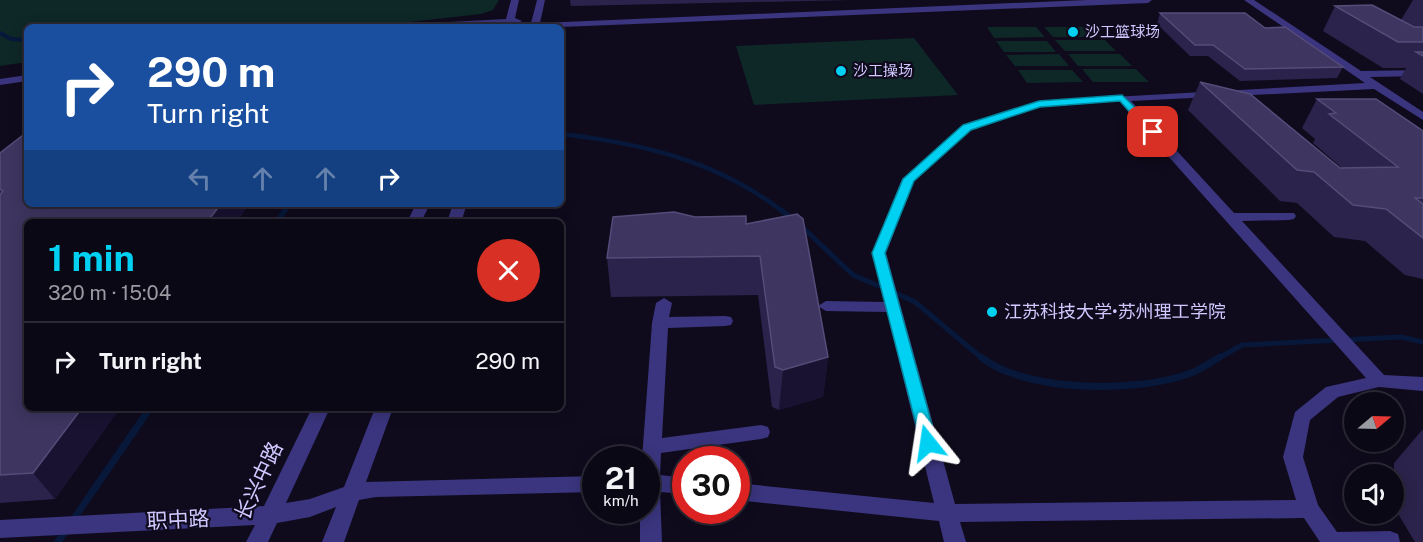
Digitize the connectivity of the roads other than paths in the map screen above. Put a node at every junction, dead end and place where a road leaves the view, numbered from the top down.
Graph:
1 (515, 0) edge
2 (541, 0) edge
3 (973, 0) edge
4 (1148, 0) edge
5 (1248, 0) edge
6 (509, 24) edge
7 (535, 24) edge
8 (24, 71) edge
9 (1423, 73) edge
10 (1359, 74) junction
11 (0, 75) edge
12 (24, 78) edge
13 (0, 82) edge
14 (1376, 86) junction
15 (1225, 93) junction
16 (1122, 98) junction
17 (1239, 105) edge
18 (1423, 117) edge
19 (1288, 216) dead end
20 (1230, 217) junction
21 (664, 303) dead end
22 (892, 303) junction
23 (826, 306) dead end
24 (725, 321) dead end
25 (660, 323) junction
26 (1379, 381) junction
27 (1423, 384) edge
28 (320, 411) edge
29 (383, 411) edge
30 (761, 432) dead end
31 (652, 446) edge
32 (659, 446) edge
33 (582, 484) edge
34 (750, 492) edge
35 (352, 493) junction
36 (1309, 509) junction
37 (947, 513) junction
38 (269, 516) junction
39 (650, 524) edge
40 (4, 528) edge
41 (1390, 541) edge
42 (257, 542) edge
43 (333, 542) edge
44 (651, 542) edge
45 (955, 542) edge
46 (1332, 542) edge

1 - 6 street
2 - 7 street
3 - 7 street
4 - 7 street
5 - 10 street
8 - 11 street
9 - 10 street
10 - 14 street
12 - 13 street
14 - 15 street
14 - 18 street
15 - 16 street
15 - 17 street
16 - 20 street
16 - 22 street
19 - 20 street
20 - 26 street
21 - 25 street
22 - 23 street
22 - 37 street
24 - 25 street
25 - 31 street
26 - 27 street
26 - 36 street
28 - 38 street, 长兴中路
29 - 35 street
30 - 32 street
33 - 35 street, 职中路
34 - 37 street
35 - 38 street, 职中路
35 - 43 street
36 - 37 street
36 - 46 street
37 - 45 street
38 - 40 street, 职中路
38 - 42 street, 长兴中路
39 - 44 street
41 - 46 street

